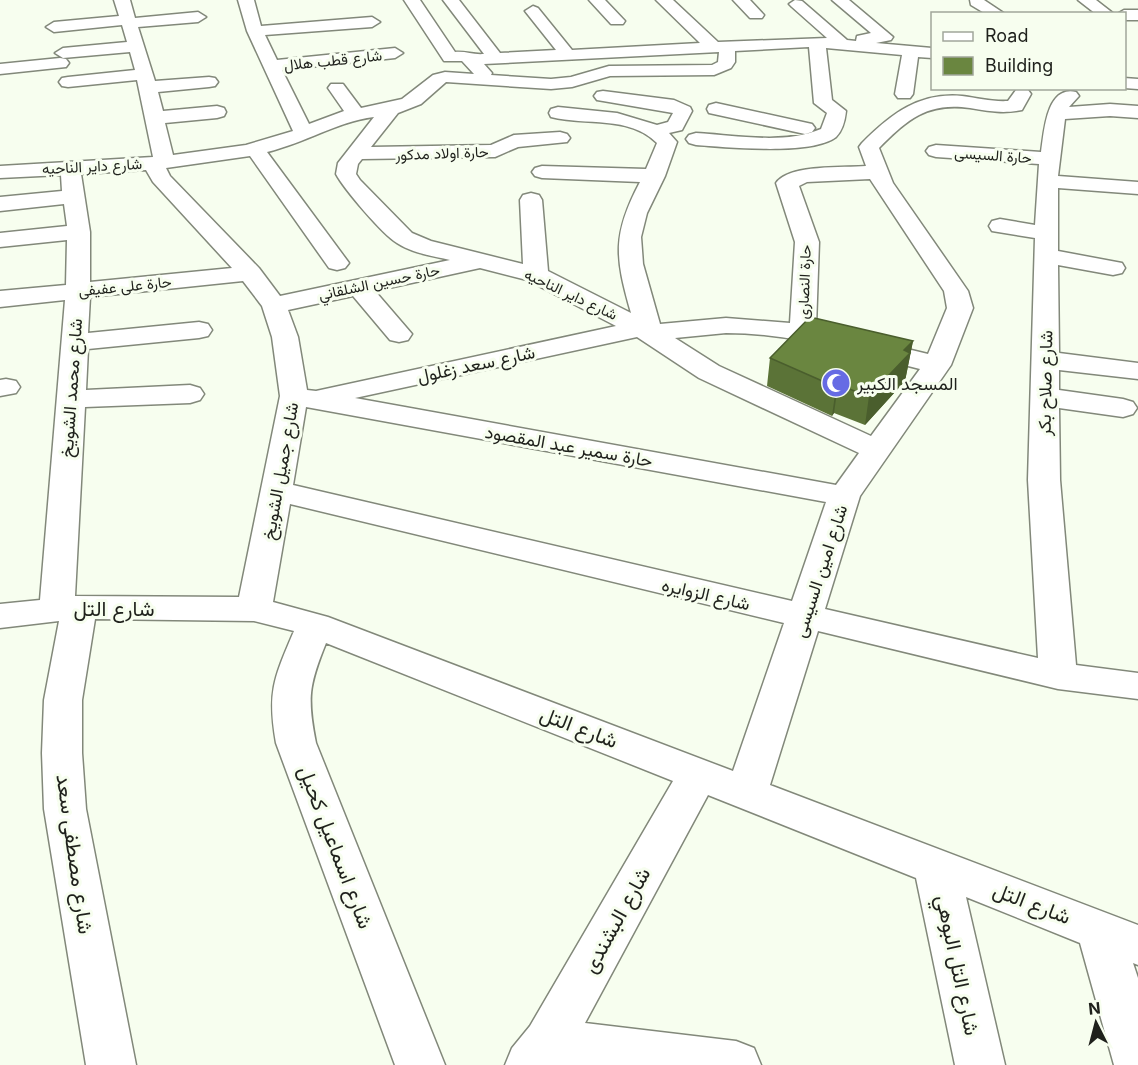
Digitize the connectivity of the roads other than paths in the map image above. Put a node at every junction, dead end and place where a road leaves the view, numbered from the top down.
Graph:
1 (246, 0) edge
2 (412, 0) edge
3 (451, 0) edge
4 (597, 0) edge
5 (664, 0) edge
6 (741, 0) edge
7 (840, 0) edge
8 (1086, 0) edge
9 (976, 2) dead end
10 (797, 4) dead end
11 (331, 8) dead end
12 (533, 11) dead end
13 (994, 12) edge
14 (1104, 12) edge
15 (125, 13) edge
16 (756, 15) dead end
17 (198, 17) dead end
18 (54, 21) dead end
19 (617, 21) dead end
20 (372, 22) dead end
21 (344, 31) junction
22 (255, 32) junction
23 (885, 37) junction
24 (829, 41) junction
25 (916, 43) junction
26 (137, 46) junction
27 (720, 46) junction
28 (931, 51) edge
29 (395, 53) dead end
30 (567, 54) junction
31 (360, 57) junction
32 (496, 59) junction
33 (470, 60) junction
34 (271, 66) junction
35 (0, 69) edge
36 (594, 75) junction
37 (46, 78) dead end
38 (490, 80) junction
39 (68, 81) dead end
40 (146, 81) junction
41 (209, 82) dead end
42 (0, 83) edge
43 (337, 88) dead end
44 (577, 92) junction
45 (904, 94) dead end
46 (1022, 94) dead end
47 (392, 108) junction
48 (716, 109) dead end
49 (1060, 110) junction
50 (218, 112) dead end
51 (1138, 112) edge
52 (356, 114) junction
53 (154, 118) junction
54 (555, 125) junction
55 (1108, 130) dead end
56 (655, 131) junction
57 (304, 134) junction
58 (815, 137) junction
59 (255, 149) junction
60 (936, 151) dead end
61 (356, 153) junction
62 (873, 160) junction
63 (159, 162) junction
64 (659, 166) junction
65 (70, 168) junction
66 (1048, 170) junction
67 (0, 172) edge
68 (542, 172) dead end
69 (804, 176) junction
70 (1138, 188) edge
71 (74, 196) junction
72 (531, 200) dead end
73 (0, 204) edge
74 (1000, 226) dead end
75 (79, 232) junction
76 (0, 240) edge
77 (1046, 245) junction
78 (485, 260) junction
79 (337, 263) dead end
80 (1113, 268) dead end
81 (250, 273) junction
82 (537, 275) junction
83 (359, 287) junction
84 (78, 291) junction
85 (0, 299) edge
86 (274, 305) junction
87 (199, 330) dead end
88 (646, 330) junction
89 (803, 332) junction
90 (399, 334) dead end
91 (75, 342) junction
92 (1045, 360) junction
93 (937, 365) junction
94 (1138, 371) edge
95 (190, 394) dead end
96 (302, 398) junction
97 (1045, 398) junction
98 (71, 399) junction
99 (1124, 408) dead end
100 (878, 450) junction
101 (276, 491) junction
102 (844, 496) junction
103 (68, 608) junction
104 (254, 609) junction
105 (0, 616) edge
106 (804, 617) junction
107 (315, 625) junction
108 (1058, 676) junction
109 (1138, 686) edge
110 (699, 773) junction
111 (747, 792) junction
112 (936, 866) junction
113 (1119, 938) edge
114 (539, 1053) edge
115 (1138, 1061) edge
116 (111, 1065) edge
117 (420, 1065) edge
118 (736, 1065) edge
119 (980, 1065) edge

1 - 22 street
2 - 33 street
3 - 32 street
4 - 19 street
5 - 27 street
6 - 16 street
7 - 23 street
8 - 14 street
9 - 13 street
10 - 24 street
11 - 21 street
12 - 30 street
15 - 17 street
15 - 18 street
15 - 26 street, شارع جميل الشويخ
20 - 21 street
21 - 22 street
21 - 31 street
22 - 34 street
23 - 24 street
23 - 25 street
24 - 25 street
24 - 27 street
24 - 58 street
25 - 28 street
25 - 45 street
26 - 35 street
26 - 40 street, شارع جميل الشويخ
27 - 30 street
27 - 36 street, شارع داير الناحيه
29 - 31 street, شارع قطب هلال
30 - 32 street
31 - 34 street, شارع قطب هلال
32 - 33 street
33 - 38 street
34 - 57 street
36 - 38 street, شارع داير الناحيه
36 - 44 street
37 - 42 street
38 - 47 street, شارع داير الناحيه
39 - 40 street
40 - 41 street
40 - 53 street, شارع جميل الشويخ
43 - 52 street
44 - 54 street
44 - 56 street
46 - 62 street
47 - 52 street, شارع داير الناحيه
47 - 61 street, شارع داير الناحيه
48 - 58 street
49 - 51 street
49 - 55 street
49 - 66 street, شارع صلاح بكر
50 - 53 street
52 - 57 street, شارع داير الناحيه
53 - 63 street, شارع جميل الشويخ
54 - 56 street, حارة اولاد مدكور
54 - 61 street, حارة اولاد مدكور
56 - 64 street
57 - 59 street, شارع داير الناحيه
58 - 62 street
58 - 64 street
58 - 69 street
59 - 63 street, شارع داير الناحيه
59 - 79 street
60 - 66 street, حارة السيسى
61 - 78 street, شارع داير الناحيه
62 - 69 street
62 - 93 street, شارع امين السيسى
63 - 65 street, شارع داير الناحيه
63 - 81 street, شارع جميل الشويخ
64 - 68 street
64 - 88 street
65 - 67 street, شارع داير الناحيه
65 - 71 street, شارع محمد الشويخ
66 - 70 street, حارة السيسى
66 - 77 street, شارع صلاح بكر
69 - 89 street, حارة النصارى
71 - 73 street
71 - 75 street, شارع محمد الشويخ
72 - 82 street
74 - 77 street
75 - 76 street
75 - 84 street, شارع محمد الشويخ
77 - 80 street
77 - 92 street, شارع صلاح بكر
78 - 82 street, شارع داير الناحيه
78 - 83 street, حارة حسين الشلقاني
81 - 84 street, حارة على عفيفى
81 - 86 street, شارع جميل الشويخ
82 - 88 street, شارع داير الناحيه
83 - 86 street, حارة حسين الشلقاني
83 - 90 street
84 - 85 street, حارة على عفيفى
84 - 91 street, شارع محمد الشويخ
86 - 96 street, شارع جميل الشويخ
87 - 91 street
88 - 89 street, شارع سعد زغلول
88 - 96 street, شارع سعد زغلول
88 - 100 street, شارع داير الناحيه
89 - 93 street, شارع سعد زغلول
91 - 98 street, شارع محمد الشويخ
92 - 94 street
92 - 97 street, شارع صلاح بكر
93 - 100 street, شارع امين السيسى
95 - 98 street
96 - 101 street, شارع جميل الشويخ
96 - 102 street, حارة سمير عبد المقصود
97 - 99 street
97 - 108 street, شارع صلاح بكر
98 - 103 street, شارع محمد الشويخ
100 - 102 street, شارع امين السيسى
101 - 104 street, شارع جميل الشويخ
101 - 106 street, شارع الزوايره
102 - 106 street, شارع امين السيسى
103 - 104 street, شارع التل
103 - 105 street, شارع التل
103 - 116 street, شارع مصطفى سعد
104 - 107 street, شارع التل
106 - 108 street, شارع الزوايره
106 - 111 street, شارع امين السيسى
107 - 110 street, شارع التل
107 - 117 street, شارع اسماعيل كحيل
108 - 109 street, شارع الزوايره
110 - 111 street, شارع التل
110 - 114 street, شارع البشندى
111 - 112 street, شارع التل
112 - 113 street, شارع التل
112 - 119 street, شارع التل البوهي
113 - 115 street
114 - 118 street

